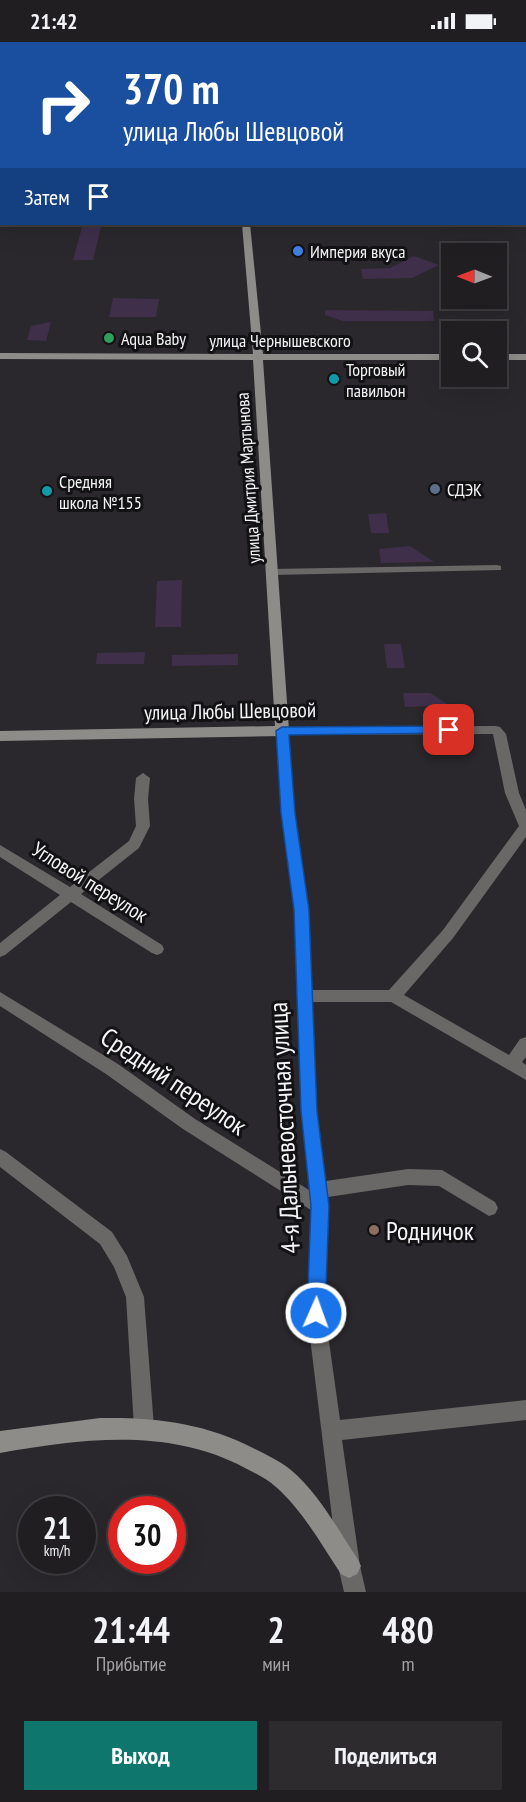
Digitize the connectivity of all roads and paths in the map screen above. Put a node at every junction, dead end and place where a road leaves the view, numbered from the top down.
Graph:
1 (246, 225) edge
2 (0, 356) edge
3 (258, 356) junction
4 (441, 357) edge
5 (507, 357) edge
6 (526, 357) edge
7 (497, 568) dead end
8 (272, 572) junction
9 (282, 731) junction
10 (0, 736) edge
11 (143, 778) dead end
12 (526, 826) edge
13 (0, 850) edge
14 (71, 895) junction
15 (158, 949) dead end
16 (0, 951) edge
17 (303, 996) junction
18 (393, 996) junction
19 (0, 998) edge
20 (526, 1044) edge
21 (511, 1065) junction
22 (526, 1073) edge
23 (0, 1157) edge
24 (319, 1198) junction
25 (489, 1208) dead end
26 (526, 1410) edge
27 (144, 1427) junction
28 (332, 1431) junction
29 (0, 1442) edge
30 (349, 1566) junction
31 (354, 1592) edge

1 - 3 street, улица Дмитрия Мартынова
2 - 3 street, улица Чернышевского
3 - 4 street, улица Чернышевского
3 - 8 street, улица Дмитрия Мартынова
5 - 6 street
7 - 8 street
8 - 9 street, улица Дмитрия Мартынова
9 - 10 street, улица Любы Шевцовой
9 - 12 street, улица Любы Шевцовой
9 - 17 street, 4-я Дальневосточная улица
11 - 14 street
12 - 18 street
13 - 14 street, Угловой переулок
14 - 15 street, Угловой переулок
14 - 16 street
17 - 18 street
17 - 24 street, 4-я Дальневосточная улица
18 - 21 street
19 - 24 street, Средний переулок
20 - 21 street
21 - 22 street
23 - 27 street
24 - 25 street
24 - 28 street, 4-я Дальневосточная улица
26 - 28 street
27 - 29 street
27 - 30 street
28 - 30 street, 4-я Дальневосточная улица
30 - 31 street, 4-я Дальневосточная улица

